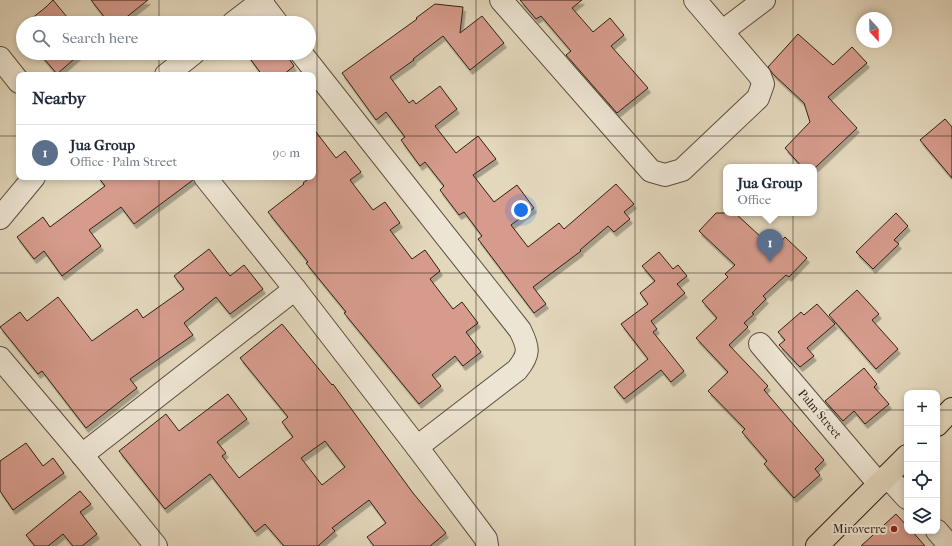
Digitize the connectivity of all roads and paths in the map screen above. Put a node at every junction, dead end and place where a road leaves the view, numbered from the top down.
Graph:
1 (501, 0) edge
2 (696, 0) edge
3 (764, 0) edge
4 (262, 1) edge
5 (242, 16) edge
6 (272, 16) edge
7 (723, 32) junction
8 (0, 58) edge
9 (185, 60) edge
10 (307, 60) edge
11 (170, 72) edge
12 (16, 78) edge
13 (32, 180) edge
14 (207, 180) edge
15 (0, 218) edge
16 (295, 289) junction
17 (760, 344) dead end
18 (0, 358) edge
19 (952, 409) edge
20 (940, 422) edge
21 (417, 447) junction
22 (82, 455) junction
23 (904, 459) edge
24 (883, 480) junction
25 (904, 496) edge
26 (940, 534) edge
27 (156, 546) edge
28 (487, 546) edge
29 (817, 546) edge
30 (950, 546) edge

1 - 7 street
2 - 7 street
3 - 7 street
4 - 5 street
4 - 6 street
8 - 12 street
9 - 11 street
10 - 21 street
13 - 15 street
14 - 16 street
16 - 21 street
16 - 22 street
17 - 24 street, Palm Street
18 - 22 street
19 - 20 main road
21 - 28 street
22 - 27 street
23 - 24 main road
24 - 25 street, Palm Street
24 - 29 main road
26 - 30 street

